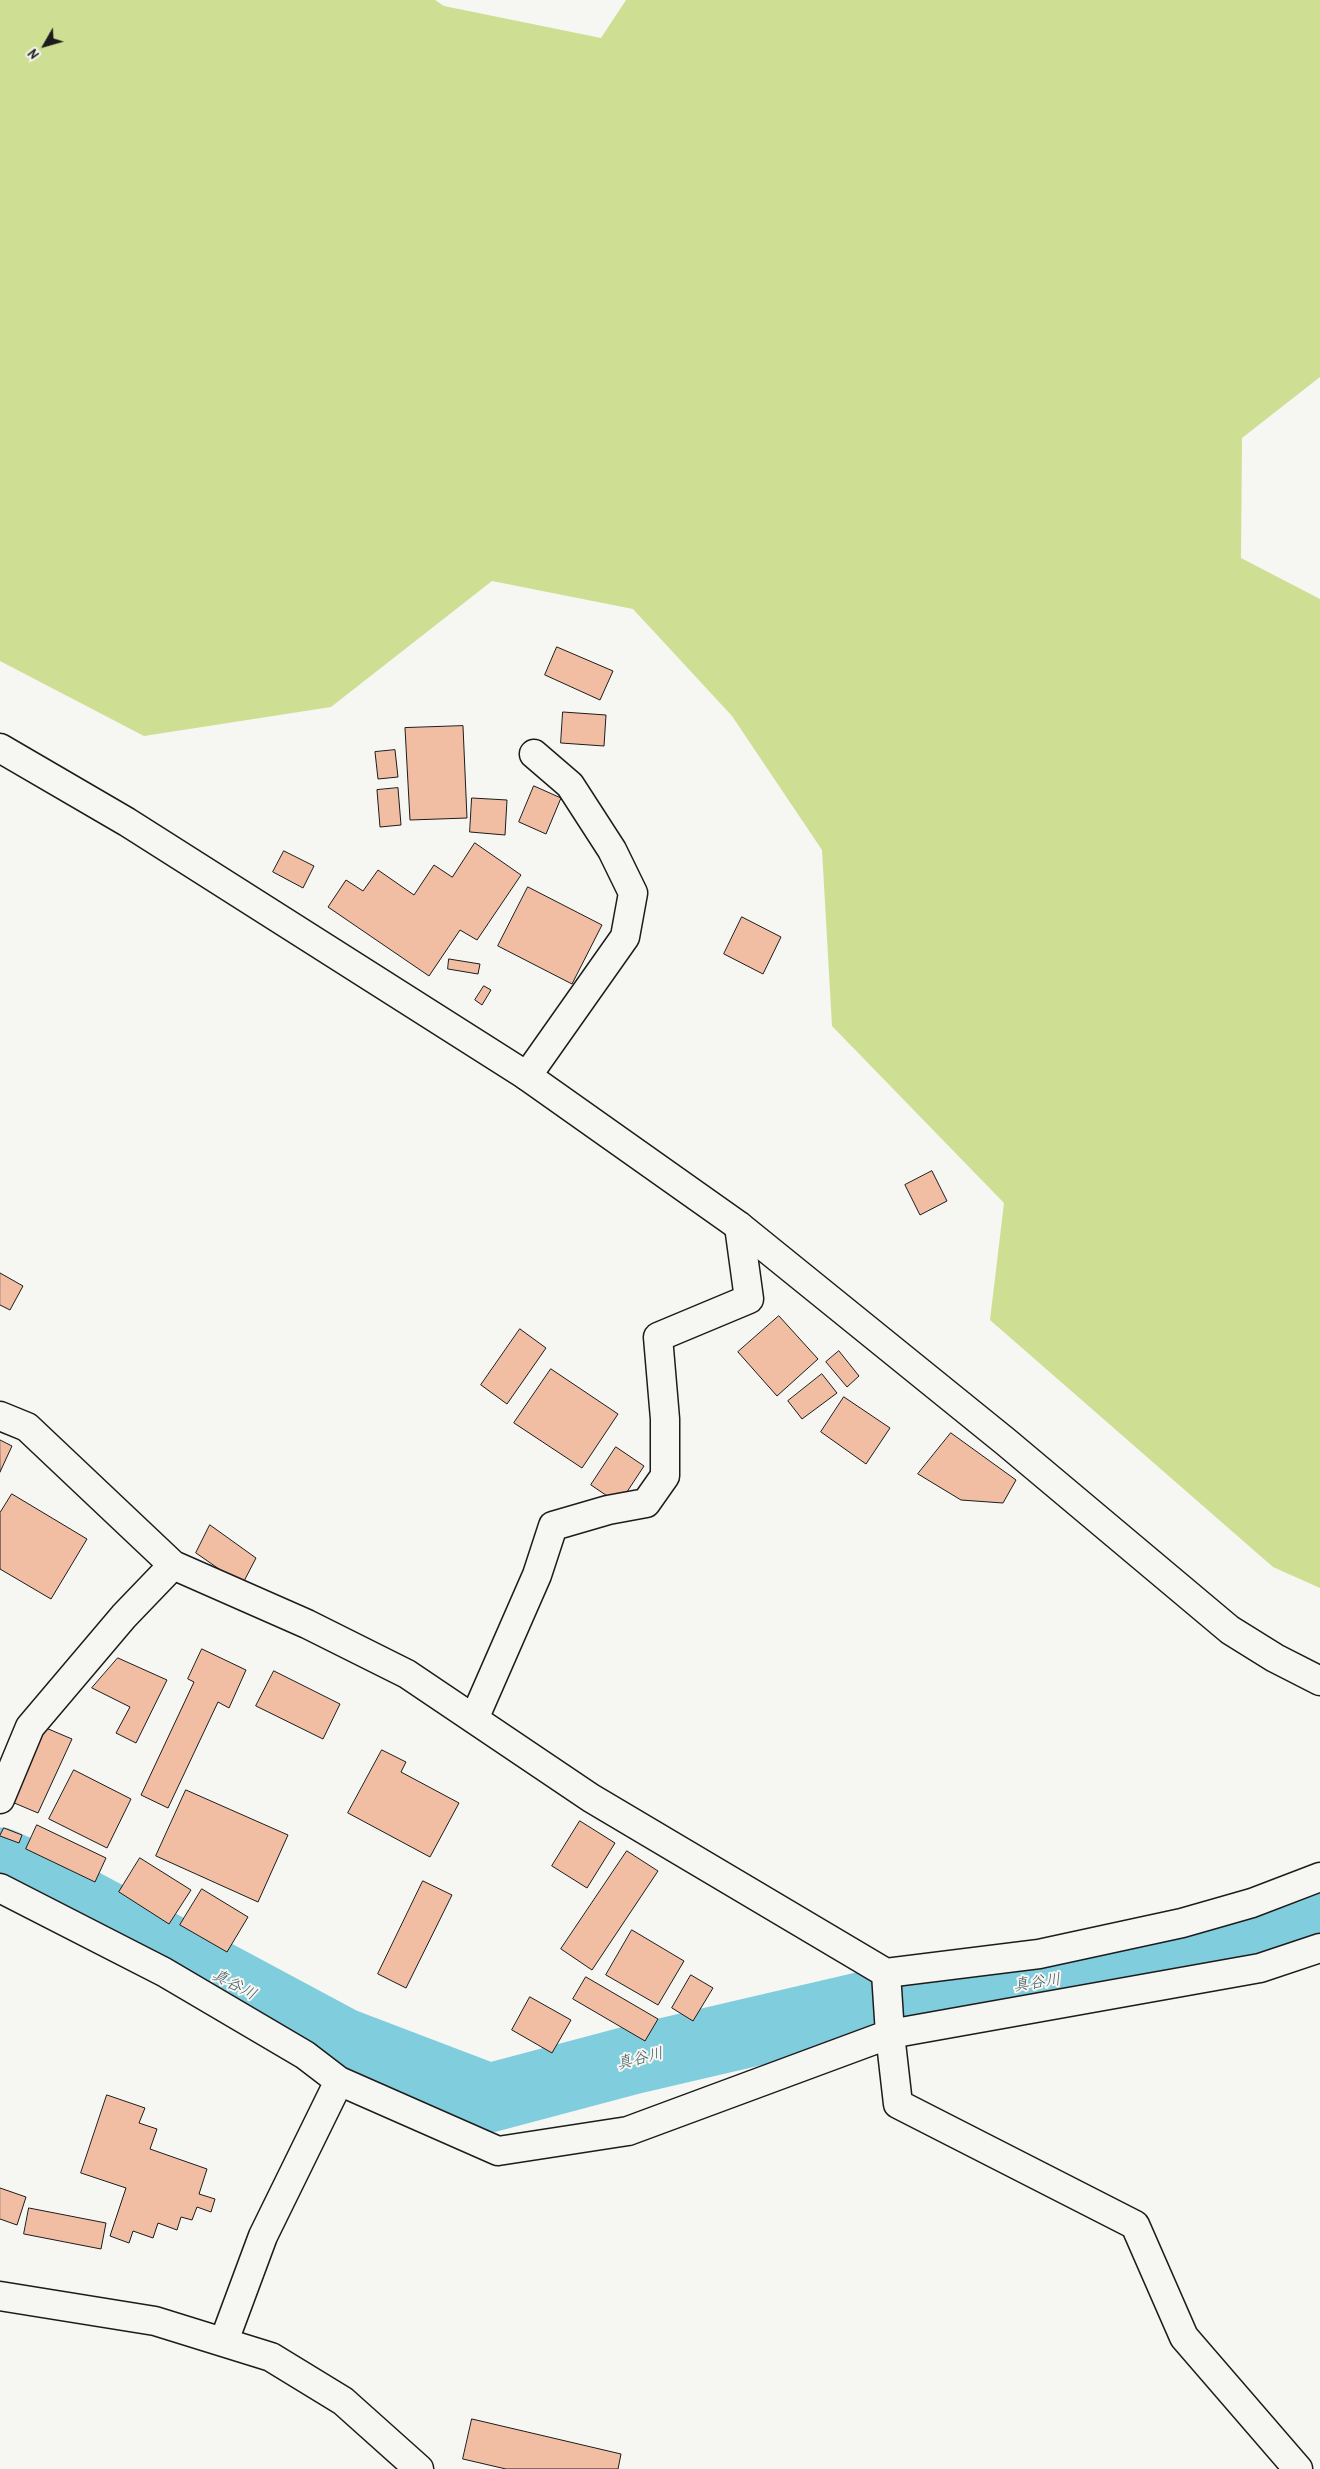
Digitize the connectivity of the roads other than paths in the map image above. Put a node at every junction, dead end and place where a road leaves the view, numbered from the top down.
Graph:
1 (0, 748) edge
2 (534, 754) dead end
3 (527, 1076) junction
4 (739, 1226) junction
5 (0, 1416) edge
6 (173, 1565) junction
7 (1320, 1681) edge
8 (474, 1719) junction
9 (0, 1798) edge
10 (1320, 1877) edge
11 (0, 1888) edge
12 (1320, 1948) edge
13 (886, 1973) junction
14 (890, 2034) junction
15 (339, 2082) junction
16 (0, 2296) edge
17 (224, 2341) junction
18 (419, 2469) edge
19 (1298, 2469) edge

1 - 3 street
2 - 3 street
3 - 4 street
4 - 7 street
4 - 8 street
5 - 6 street
6 - 8 street
6 - 9 street
8 - 13 street
10 - 13 street
11 - 15 street
12 - 14 street
13 - 14 street
14 - 15 street
14 - 19 street
15 - 17 street
16 - 17 street
17 - 18 street

